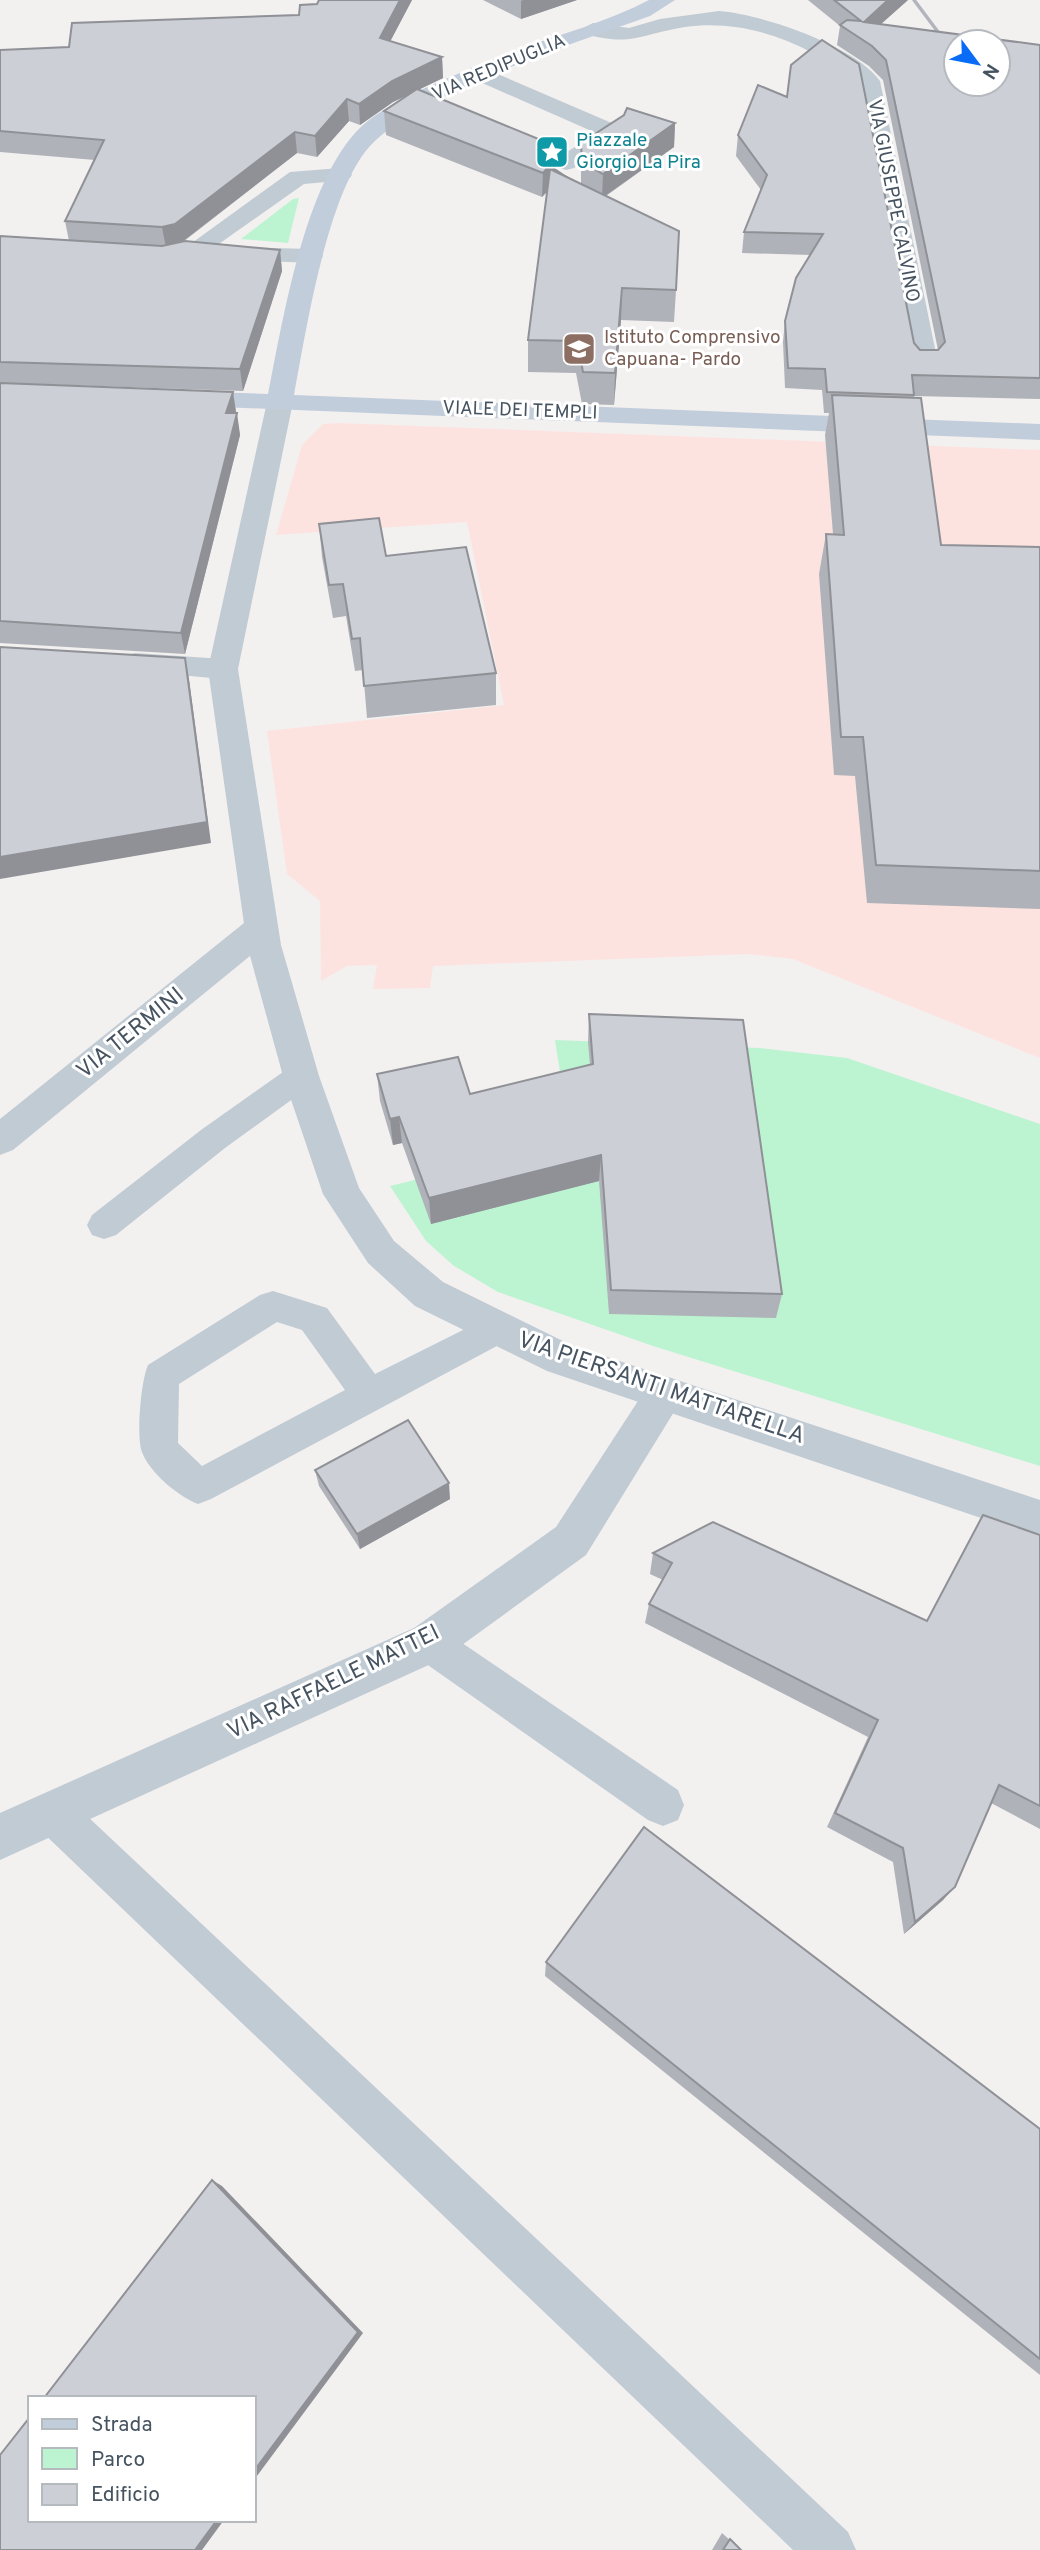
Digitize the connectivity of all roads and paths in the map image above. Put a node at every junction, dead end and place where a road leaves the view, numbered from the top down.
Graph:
1 (666, 0) edge
2 (593, 29) junction
3 (479, 73) junction
4 (418, 102) junction
5 (442, 112) edge
6 (478, 127) edge
7 (566, 163) junction
8 (340, 174) junction
9 (566, 191) edge
10 (311, 256) junction
11 (925, 363) edge
12 (150, 398) edge
13 (280, 402) junction
14 (1040, 432) edge
15 (112, 662) edge
16 (223, 668) junction
17 (261, 928) junction
18 (301, 1076) junction
19 (0, 1139) edge
20 (104, 1225) dead end
21 (495, 1329) junction
22 (665, 1394) junction
23 (370, 1396) junction
24 (1040, 1519) edge
25 (429, 1643) junction
26 (663, 1805) dead end
27 (54, 1814) junction
28 (0, 1837) edge
29 (831, 2550) edge

1 - 2 main road, VIA REDIPUGLIA
2 - 3 main road, VIA REDIPUGLIA
2 - 11 street, VIA GIUSEPPE CALVINO
3 - 4 main road, VIA REDIPUGLIA
3 - 7 street
4 - 5 street
4 - 8 main road, VIA REDIPUGLIA
6 - 7 street
7 - 9 street
8 - 10 main road, VIA REDIPUGLIA
8 - 10 street
10 - 13 main road, VIA REDIPUGLIA
12 - 13 main road, VIALE DEI TEMPLI
13 - 14 main road, VIALE DEI TEMPLI
13 - 16 street, VIA PIERSANTI MATTARELLA
15 - 16 street
16 - 17 street, VIA PIERSANTI MATTARELLA
17 - 18 street, VIA PIERSANTI MATTARELLA
17 - 19 street, VIA TERMINI
18 - 20 lane
18 - 21 street, VIA PIERSANTI MATTARELLA
21 - 22 street, VIA PIERSANTI MATTARELLA
21 - 23 lane
22 - 24 street, VIA PIERSANTI MATTARELLA
22 - 25 street, VIA RAFFAELE MATTEI
23 - 23 lane
25 - 26 lane
25 - 27 street, VIA RAFFAELE MATTEI
27 - 28 street, VIA RAFFAELE MATTEI
27 - 29 lane

